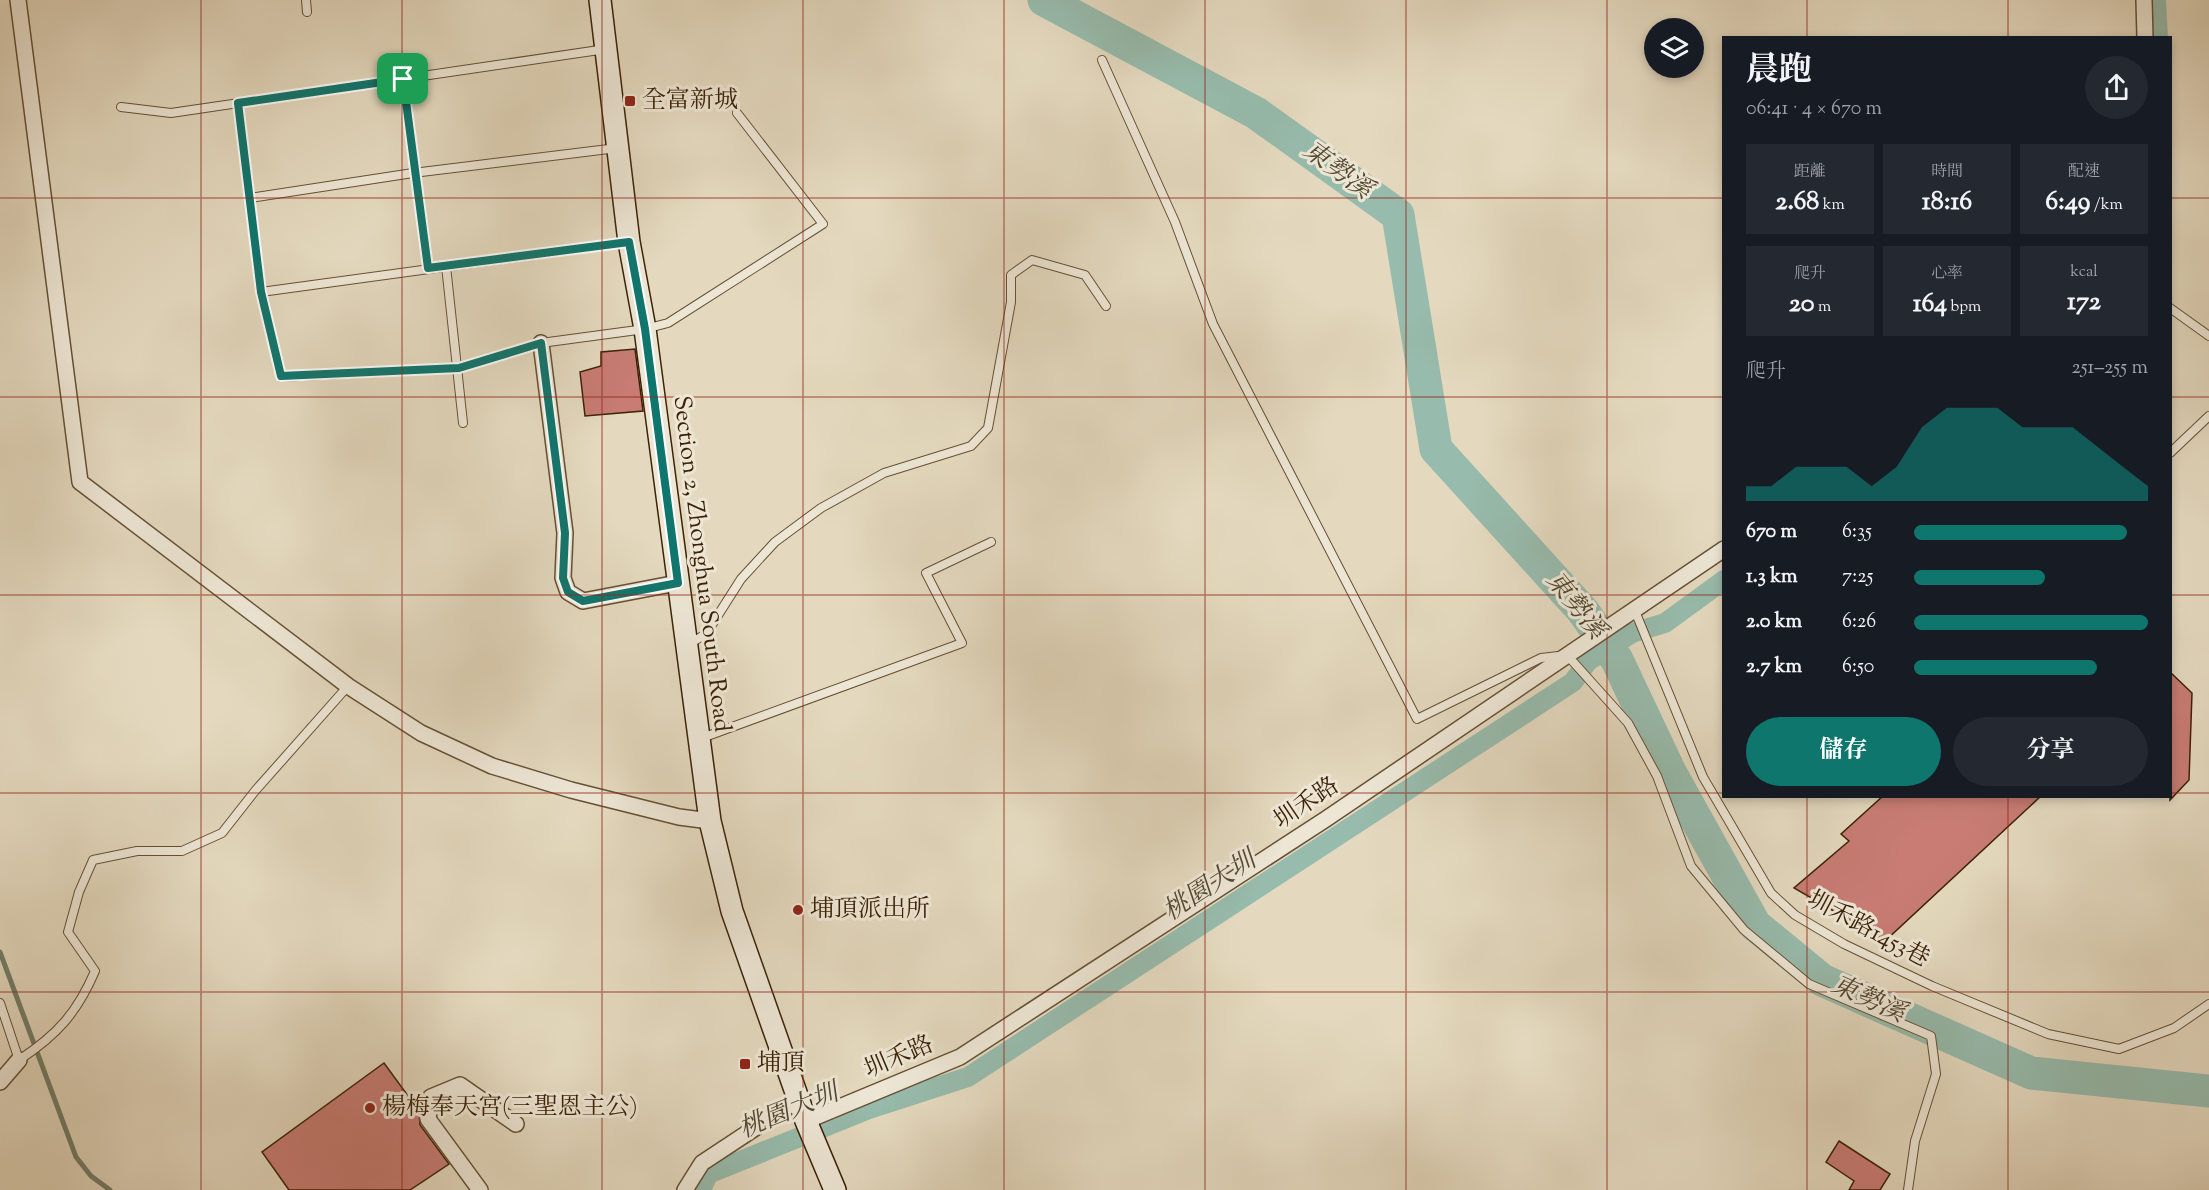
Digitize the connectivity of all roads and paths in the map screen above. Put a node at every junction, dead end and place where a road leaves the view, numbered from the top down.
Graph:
1 (18, 0) edge
2 (306, 0) edge
3 (600, 0) edge
4 (2144, 0) edge
5 (307, 12) dead end
6 (2145, 36) edge
7 (607, 48) junction
8 (1102, 60) dead end
9 (403, 79) junction
10 (238, 103) junction
11 (121, 107) dead end
12 (737, 113) dead end
13 (619, 148) junction
14 (413, 173) junction
15 (250, 198) junction
16 (629, 242) junction
17 (446, 266) junction
18 (428, 268) junction
19 (261, 292) junction
20 (1106, 306) dead end
21 (2172, 309) edge
22 (645, 329) junction
23 (2209, 336) edge
24 (541, 343) junction
25 (459, 368) junction
26 (2209, 416) edge
27 (463, 423) dead end
28 (2172, 451) edge
29 (992, 542) dead end
30 (1722, 550) edge
31 (678, 583) junction
32 (1632, 616) junction
33 (685, 646) junction
34 (1572, 657) junction
35 (348, 686) junction
36 (698, 739) junction
37 (710, 821) junction
38 (0, 1003) edge
39 (2209, 1004) edge
40 (19, 1060) junction
41 (0, 1082) edge
42 (799, 1099) junction
43 (516, 1124) dead end
44 (810, 1130) junction
45 (480, 1190) edge
46 (685, 1190) edge
47 (836, 1190) edge
48 (1908, 1190) edge

1 - 35 street
2 - 5 lane
3 - 7 main road, Section 2, Zhonghua South Road
4 - 6 street
7 - 9 lane
7 - 13 main road, Section 2, Zhonghua South Road
8 - 34 lane
9 - 10 lane
9 - 14 lane
10 - 11 lane
10 - 15 lane
12 - 22 lane
13 - 14 lane
13 - 16 main road, Section 2, Zhonghua South Road
14 - 15 lane
14 - 18 lane
15 - 19 lane
16 - 17 lane
16 - 22 main road, Section 2, Zhonghua South Road
17 - 18 lane
17 - 25 lane
18 - 19 lane
19 - 25 lane
20 - 33 lane
21 - 23 lane
22 - 24 lane
22 - 31 main road, Section 2, Zhonghua South Road
24 - 25 lane
24 - 31 street
25 - 27 lane
26 - 28 lane
29 - 36 lane
30 - 32 street, 圳禾路
31 - 33 main road, Section 2, Zhonghua South Road
32 - 34 street, 圳禾路
32 - 39 lane, 圳禾路1453巷
33 - 36 main road, Section 2, Zhonghua South Road
34 - 44 street, 圳禾路
34 - 48 lane
35 - 37 street
35 - 40 lane
36 - 37 main road, Section 2, Zhonghua South Road
37 - 42 main road, Section 2, Zhonghua South Road
38 - 40 lane
40 - 41 street
42 - 44 main road, Section 2, Zhonghua South Road
42 - 46 street
43 - 45 street
44 - 47 main road, Section 2, Zhonghua South Road

